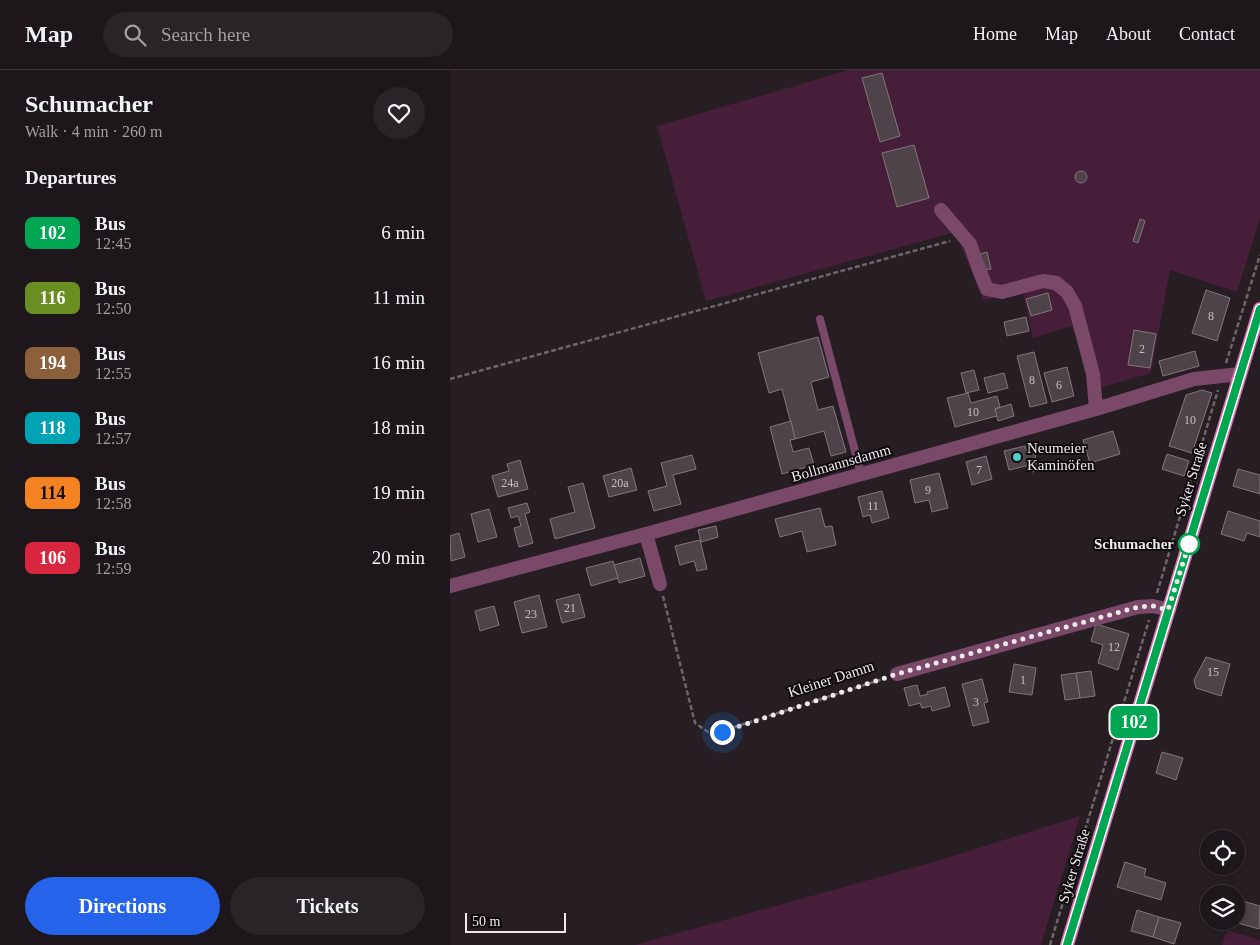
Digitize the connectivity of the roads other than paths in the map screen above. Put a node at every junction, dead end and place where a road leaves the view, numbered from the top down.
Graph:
1 (941, 210) dead end
2 (1260, 309) edge
3 (820, 319) dead end
4 (1240, 374) junction
5 (1096, 409) junction
6 (861, 474) junction
7 (646, 534) junction
8 (660, 584) road end
9 (450, 586) edge
10 (1168, 610) junction
11 (897, 674) road end
12 (1066, 945) edge

1 - 5 street
2 - 4 main road, Syker Straße
3 - 6 lane
4 - 5 street, Bollmannsdamm
4 - 10 main road, Syker Straße
5 - 6 street, Bollmannsdamm
6 - 7 street, Bollmannsdamm
7 - 8 street
7 - 9 street, Bollmannsdamm
10 - 11 street, Kleiner Damm
10 - 12 main road, Syker Straße

